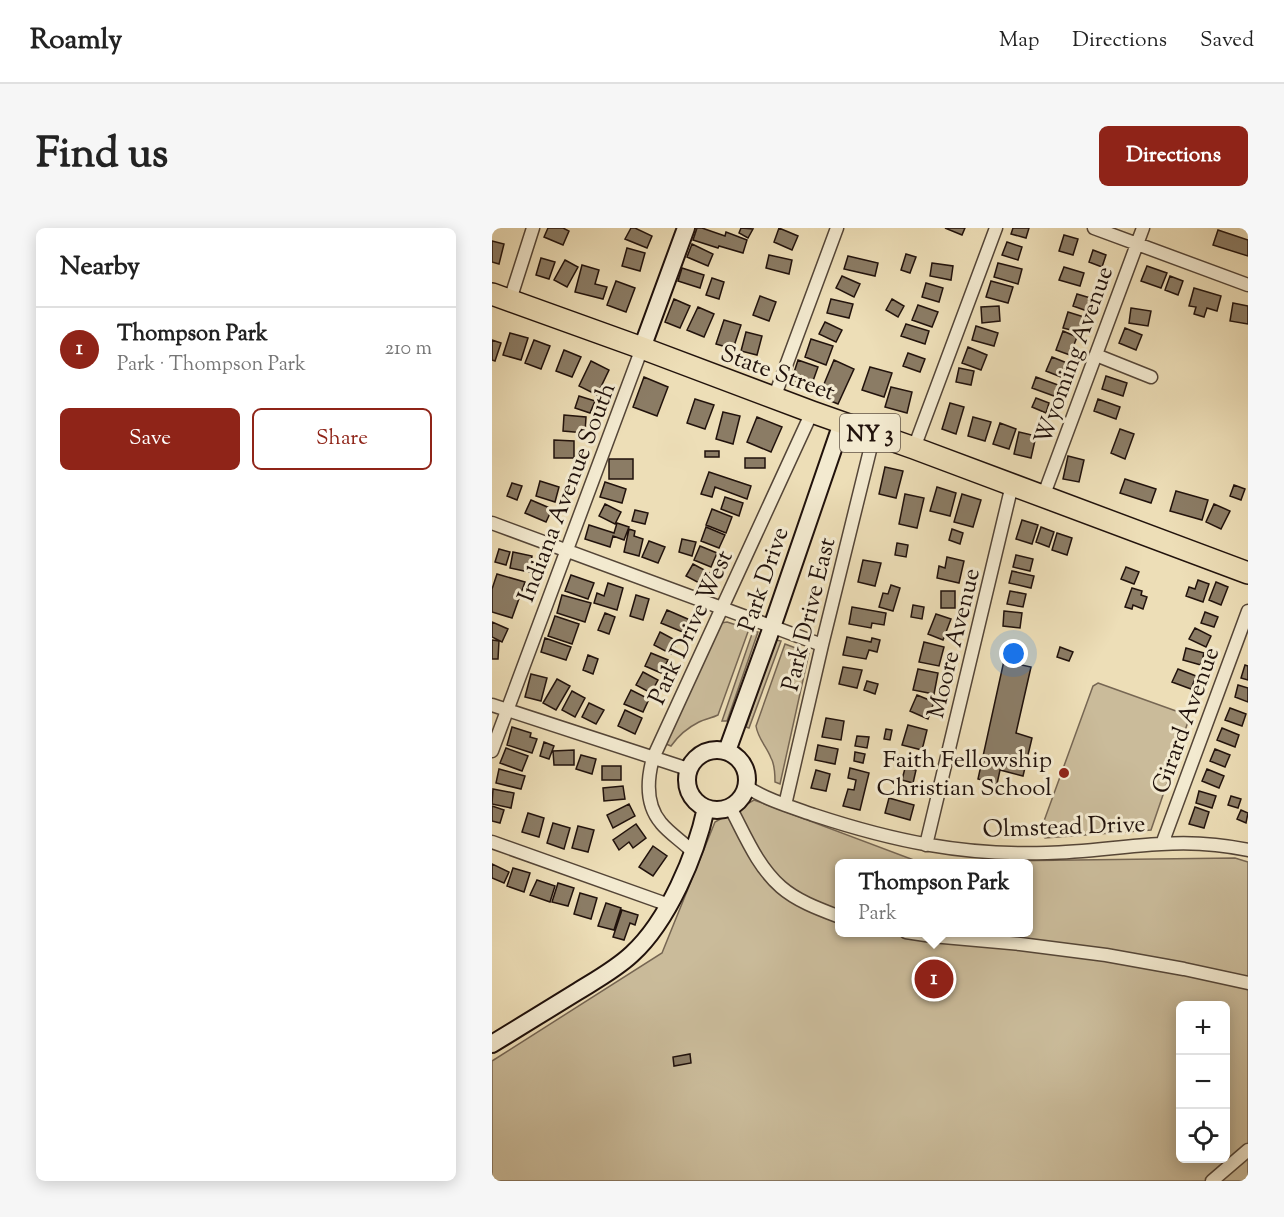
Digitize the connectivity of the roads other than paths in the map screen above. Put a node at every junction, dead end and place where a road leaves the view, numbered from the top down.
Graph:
1 (533, 228) edge
2 (686, 228) edge
3 (837, 228) edge
4 (996, 228) edge
5 (1094, 228) edge
6 (1143, 228) edge
7 (1137, 244) junction
8 (1248, 285) edge
9 (501, 297) edge
10 (642, 348) junction
11 (1096, 355) junction
12 (1151, 377) dead end
13 (774, 398) junction
14 (812, 412) junction
15 (842, 423) junction
16 (873, 434) junction
17 (914, 448) junction
18 (1012, 485) junction
19 (1043, 497) junction
20 (492, 524) edge
21 (566, 550) junction
22 (1248, 573) edge
23 (721, 608) junction
24 (1248, 611) edge
25 (772, 627) junction
26 (822, 645) junction
27 (492, 705) edge
28 (507, 710) junction
29 (727, 751) junction
30 (492, 752) edge
31 (653, 758) junction
32 (688, 769) junction
33 (747, 787) junction
34 (785, 805) junction
35 (730, 807) junction
36 (706, 808) junction
37 (492, 842) edge
38 (1162, 843) junction
39 (926, 845) junction
40 (1248, 850) edge
41 (693, 852) junction
42 (669, 905) junction
43 (835, 915) edge
44 (943, 937) edge
45 (1248, 983) edge
46 (492, 1044) edge
47 (1248, 1150) edge
48 (1212, 1181) edge

1 - 9 street
2 - 10 street
3 - 13 street
4 - 17 street
5 - 7 street
6 - 7 street, Wyoming Avenue
7 - 8 street
7 - 11 street, Wyoming Avenue
9 - 10 highway, State Street / NY 3
10 - 13 highway, State Street / NY 3
10 - 21 street, Indiana Avenue South
11 - 12 street
11 - 19 street, Wyoming Avenue
13 - 14 highway, State Street / NY 3
14 - 15 highway, State Street / NY 3
14 - 23 street, Park Drive West
15 - 16 highway, State Street / NY 3
15 - 25 street, Park Drive
16 - 17 highway, State Street / NY 3
16 - 26 street, Park Drive East
17 - 18 highway, State Street / NY 3
18 - 19 highway, State Street / NY 3
18 - 39 street, Moore Avenue
19 - 22 highway, State Street / NY 3
20 - 21 street
21 - 23 street
21 - 28 street, Indiana Avenue South
23 - 25 street
23 - 31 street, Park Drive West
24 - 38 street, Girard Avenue
25 - 26 street
25 - 29 street, Park Drive
26 - 34 street, Park Drive East
27 - 28 street
28 - 30 street, Indiana Avenue South
28 - 31 street
29 - 32 street
29 - 33 street
31 - 32 street
31 - 41 street, Park Drive West
32 - 36 street
33 - 34 street, Olmstead Drive
33 - 35 street
34 - 39 street, Olmstead Drive
35 - 36 street
35 - 43 street
36 - 41 street
37 - 42 street
38 - 39 street, Olmstead Drive
38 - 40 street, Olmstead Drive
41 - 42 street
42 - 46 street
44 - 45 street
47 - 48 street

